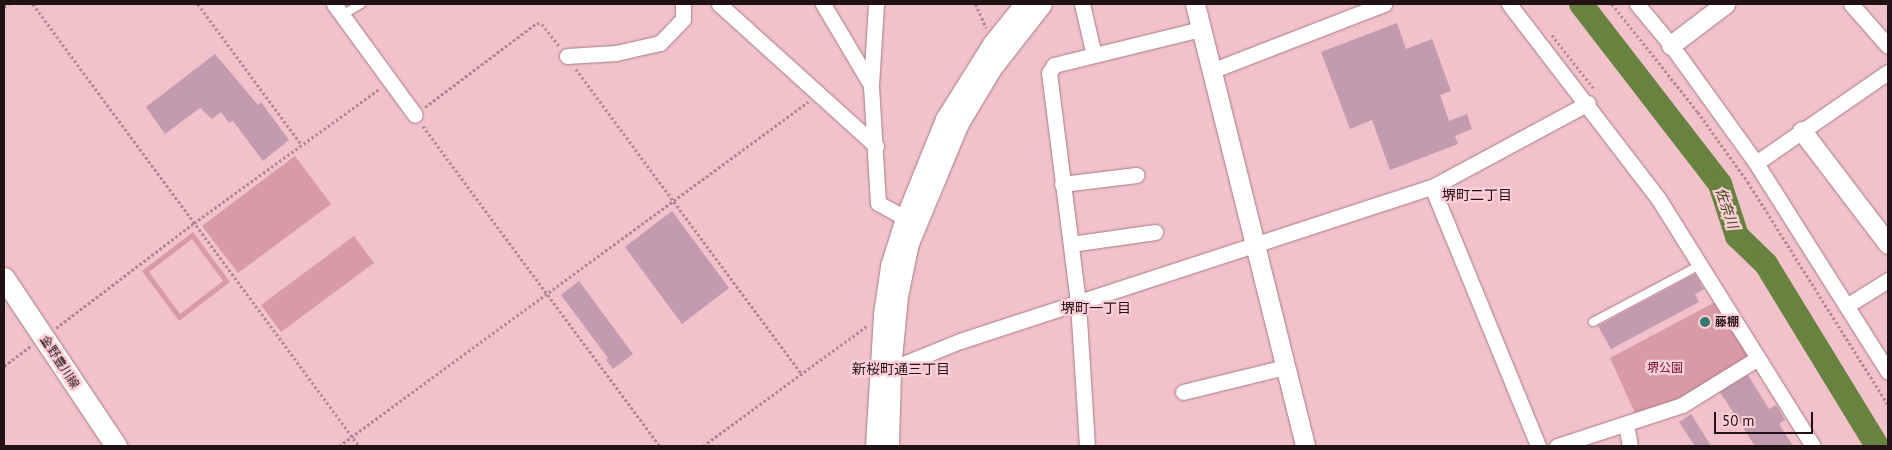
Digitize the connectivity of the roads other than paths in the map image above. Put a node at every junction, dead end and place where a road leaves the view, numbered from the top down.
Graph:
1 (360, 4) edge
2 (683, 4) edge
3 (719, 4) edge
4 (823, 4) edge
5 (876, 4) edge
6 (1024, 4) edge
7 (1042, 4) edge
8 (1082, 4) edge
9 (1195, 4) edge
10 (1384, 4) edge
11 (1509, 4) edge
12 (1637, 4) edge
13 (1726, 4) edge
14 (1851, 4) edge
15 (338, 9) edge
16 (1200, 29) junction
17 (1671, 45) junction
18 (1888, 46) edge
19 (1094, 55) junction
20 (567, 56) road end
21 (1211, 71) junction
22 (1888, 72) edge
23 (871, 86) junction
24 (1588, 103) junction
25 (415, 115) road end
26 (1802, 131) junction
27 (876, 146) junction
28 (1756, 163) junction
29 (1136, 175) dead end
30 (1062, 184) junction
31 (1432, 187) junction
32 (905, 218) junction
33 (1155, 232) dead end
34 (1071, 244) junction
35 (1254, 244) junction
36 (1888, 244) edge
37 (1700, 265) junction
38 (4, 278) edge
39 (1888, 280) edge
40 (1078, 302) junction
41 (1848, 305) junction
42 (1593, 322) dead end
43 (1758, 358) junction
44 (1285, 367) junction
45 (891, 369) junction
46 (1888, 372) edge
47 (1183, 392) dead end
48 (1626, 424) junction
49 (116, 446) edge
50 (875, 446) edge
51 (889, 446) edge
52 (1087, 446) edge
53 (1305, 446) edge
54 (1538, 446) edge
55 (1557, 446) edge
56 (1630, 446) edge
57 (1813, 446) edge

1 - 15 lane
2 - 20 street
3 - 27 street
4 - 23 street
5 - 23 street
6 - 32 street
7 - 45 street
8 - 19 street
9 - 16 street
10 - 21 street
11 - 24 street
12 - 17 street
13 - 17 street
14 - 18 street
15 - 25 street
16 - 19 street
16 - 21 street
17 - 28 street
19 - 30 street
21 - 35 street
22 - 26 street
23 - 27 street
24 - 31 street
24 - 37 street
26 - 28 street
26 - 36 street
27 - 32 street
28 - 41 street
29 - 30 street
30 - 34 street
31 - 35 street
31 - 54 street
32 - 50 street
33 - 34 street
34 - 40 street
35 - 40 street
35 - 44 street
37 - 42 lane
37 - 43 street
38 - 49 main road, 金野豊川線
39 - 41 street
40 - 45 street
40 - 52 street
41 - 46 street
43 - 48 street
43 - 57 street
44 - 47 street
44 - 53 street
45 - 51 street
48 - 55 street
48 - 56 street

